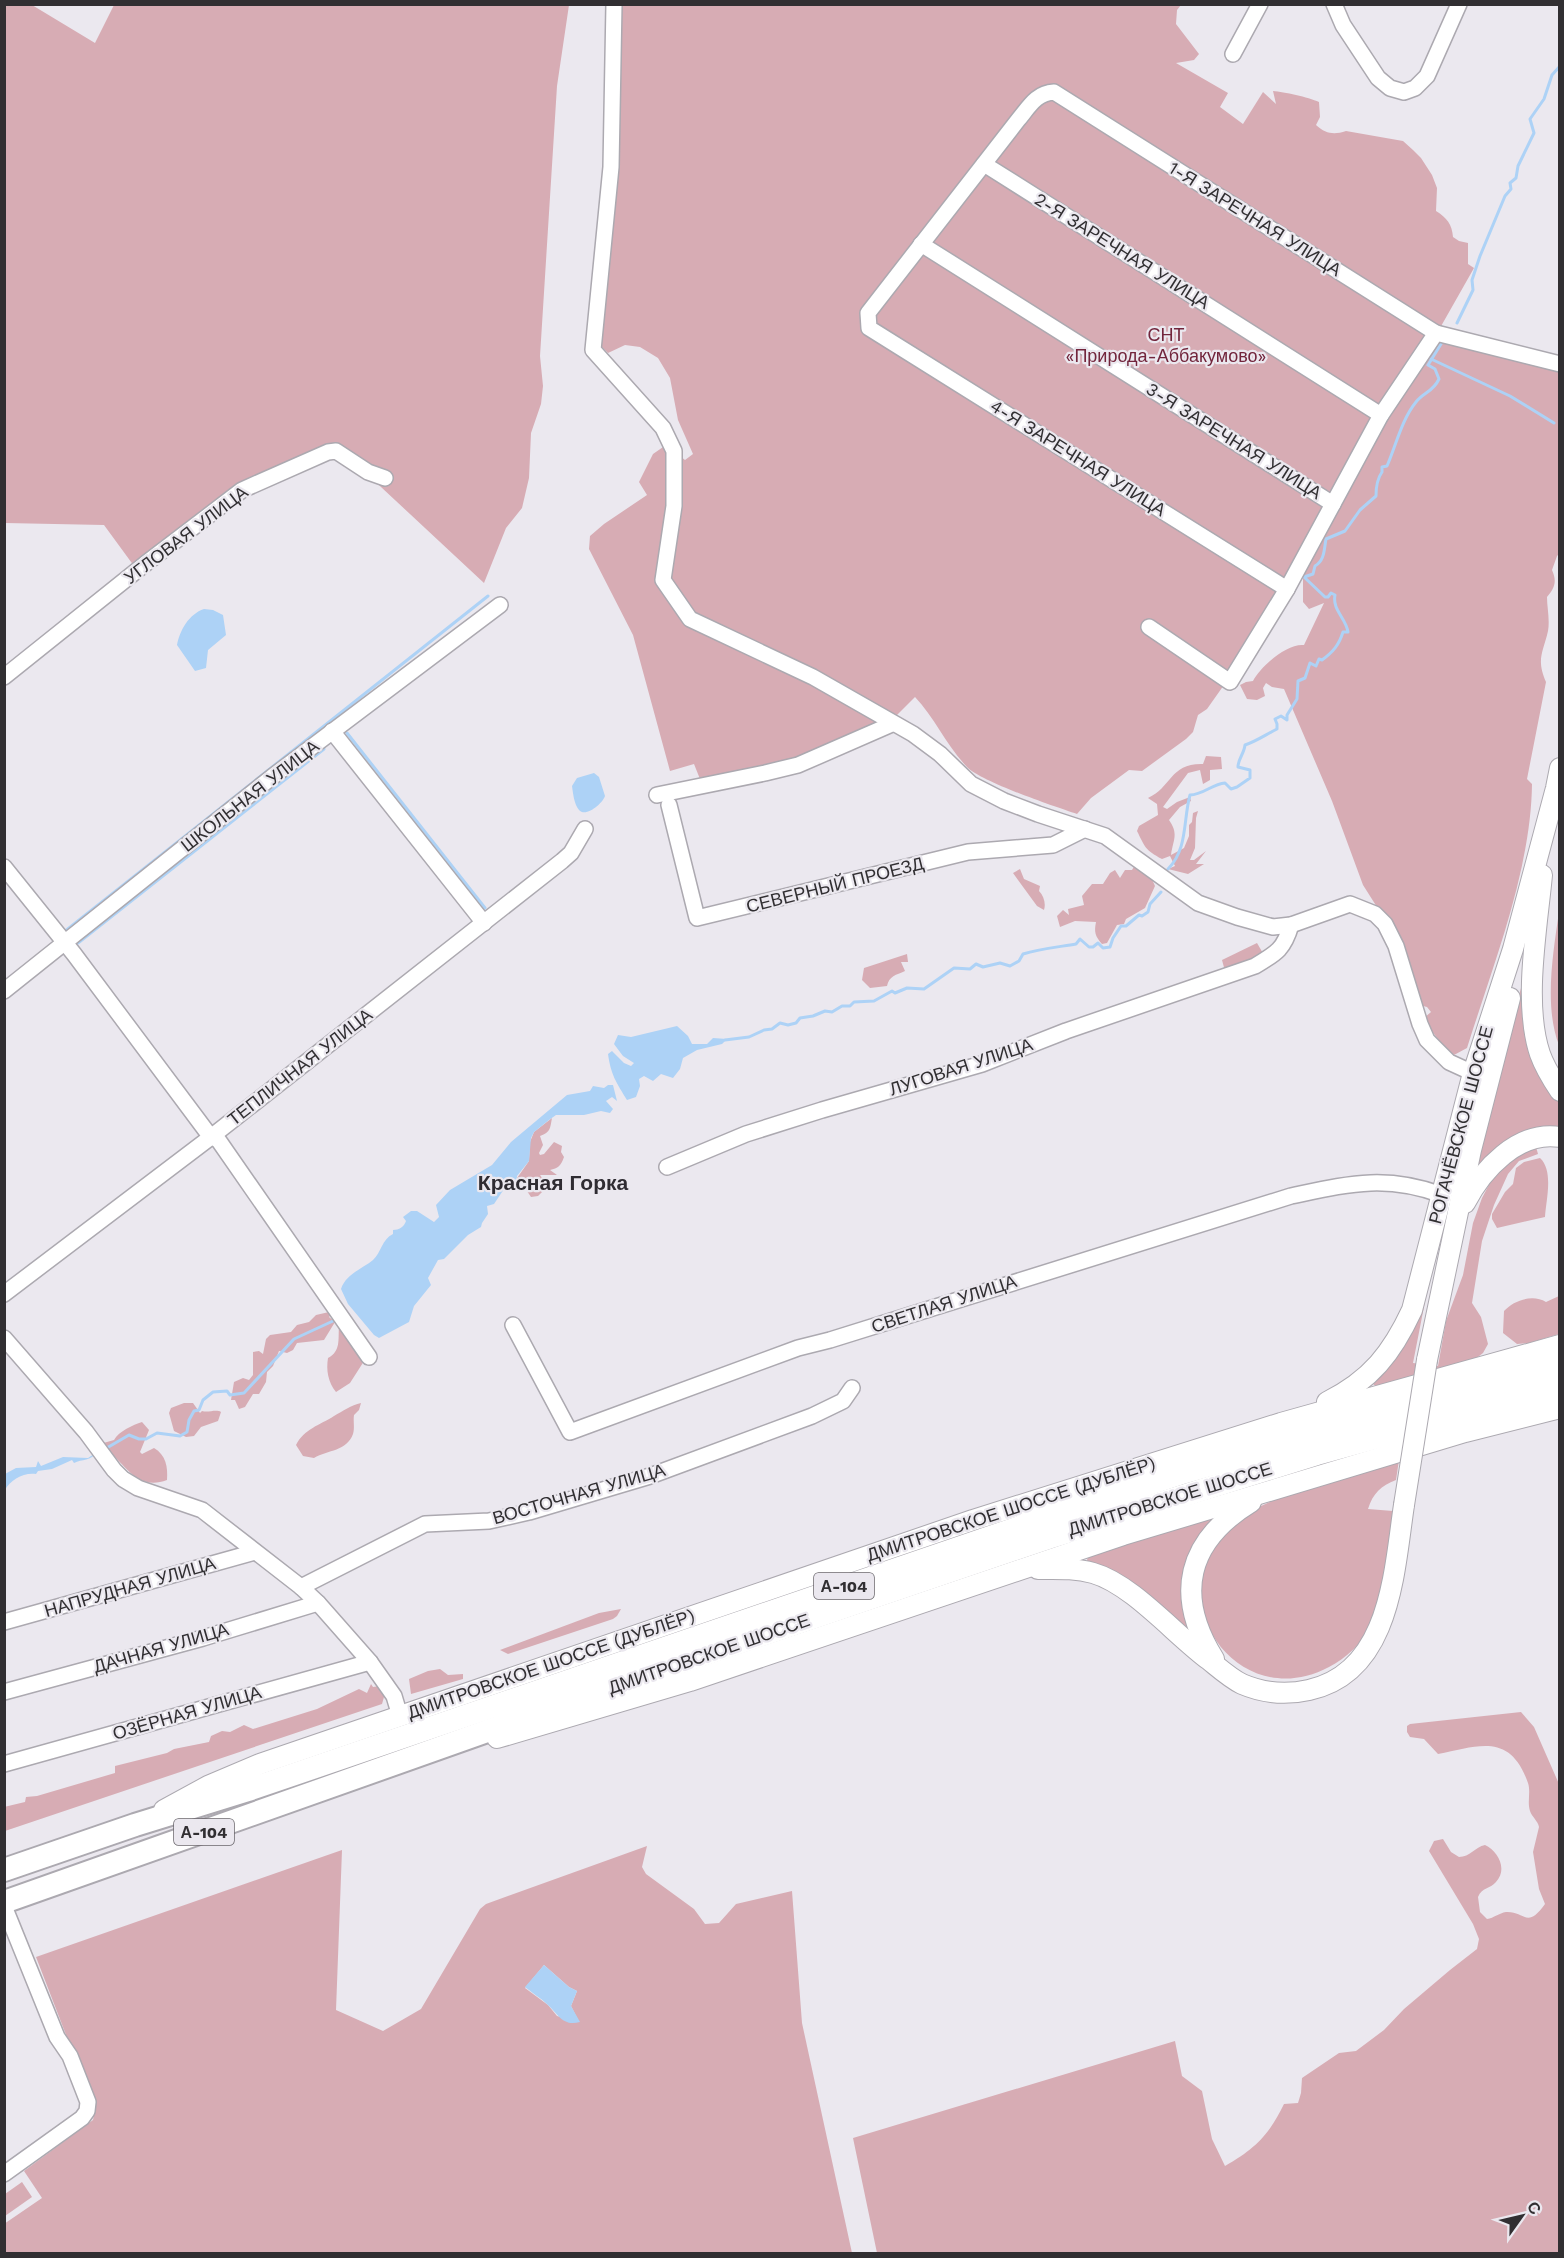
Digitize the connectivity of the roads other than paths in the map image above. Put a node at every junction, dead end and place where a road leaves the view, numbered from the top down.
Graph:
1 (614, 4) edge
2 (1260, 4) edge
3 (1334, 4) edge
4 (1460, 4) edge
5 (1233, 54) dead end
6 (984, 164) junction
7 (921, 244) junction
8 (869, 328) joint
9 (1436, 333) junction
10 (1560, 364) edge
11 (1381, 415) junction
12 (385, 478) dead end
13 (1333, 504) junction
14 (1287, 589) junction
15 (500, 606) dead end
16 (1149, 627) dead end
17 (4, 677) edge
18 (892, 724) junction
19 (332, 731) junction
20 (1560, 768) edge
21 (1556, 788) junction
22 (657, 795) dead end
23 (669, 806) dead end
24 (585, 829) dead end
25 (1085, 829) junction
26 (4, 867) edge
27 (1542, 869) junction
28 (484, 923) junction
29 (1291, 925) junction
30 (64, 944) junction
31 (4, 991) edge
32 (1473, 1073) junction
33 (1560, 1091) edge
34 (211, 1137) junction
35 (1560, 1137) edge
36 (667, 1167) dead end
37 (1442, 1195) junction
38 (1456, 1222) junction
39 (4, 1294) edge
40 (513, 1325) dead end
41 (4, 1338) edge
42 (1560, 1345) edge
43 (369, 1357) dead end
44 (1560, 1366) edge
45 (1560, 1387) edge
46 (852, 1388) dead end
47 (1560, 1408) edge
48 (1281, 1423) junction
49 (1274, 1488) junction
50 (255, 1552) junction
51 (1017, 1570) junction
52 (301, 1587) junction
53 (318, 1603) junction
54 (4, 1622) edge
55 (370, 1662) junction
56 (1221, 1669) junction
57 (4, 1692) edge
58 (400, 1716) junction
59 (411, 1759) junction
60 (4, 1764) edge
61 (135, 1825) junction
62 (4, 1870) edge
63 (4, 1904) edge
64 (4, 2174) edge

1 - 18 street
2 - 5 street
3 - 4 street
6 - 7 street, 1-Я ЗАРЕЧНАЯ УЛИЦА
6 - 9 street, 1-Я ЗАРЕЧНАЯ УЛИЦА
6 - 11 street, 2-Я ЗАРЕЧНАЯ УЛИЦА
7 - 8 street, 1-Я ЗАРЕЧНАЯ УЛИЦА
7 - 13 street, 3-Я ЗАРЕЧНАЯ УЛИЦА
8 - 14 street, 4-Я ЗАРЕЧНАЯ УЛИЦА
9 - 10 street, 1-Я ЗАРЕЧНАЯ УЛИЦА
9 - 11 street
11 - 13 street
12 - 17 street, УГЛОВАЯ УЛИЦА
13 - 14 street
14 - 16 street
15 - 19 street, ШКОЛЬНАЯ УЛИЦА
18 - 22 street
18 - 25 street
19 - 28 street
19 - 30 street, ШКОЛЬНАЯ УЛИЦА
20 - 21 main road, РОГАЧЁВСКОЕ ШОССЕ
21 - 27 main road
21 - 32 main road, РОГАЧЁВСКОЕ ШОССЕ
23 - 25 street, СЕВЕРНЫЙ ПРОЕЗД
24 - 28 street, ТЕПЛИЧНАЯ УЛИЦА
25 - 29 street
26 - 30 street
27 - 33 main road
27 - 38 main road
28 - 34 street, ТЕПЛИЧНАЯ УЛИЦА
29 - 32 street
29 - 36 street, ЛУГОВАЯ УЛИЦА
30 - 31 street, ШКОЛЬНАЯ УЛИЦА
30 - 34 street
32 - 37 main road, РОГАЧЁВСКОЕ ШОССЕ
34 - 39 street, ТЕПЛИЧНАЯ УЛИЦА
34 - 43 street
35 - 38 main road
37 - 40 street, СВЕТЛАЯ УЛИЦА
37 - 48 main road, РОГАЧЁВСКОЕ ШОССЕ
38 - 56 main road, bridge
41 - 50 street
42 - 48 main road, ДМИТРОВСКОЕ ШОССЕ (ДУБЛЁР)
44 - 61 highway, ДМИТРОВСКОЕ ШОССЕ / А-104
45 - 59 highway, ДМИТРОВСКОЕ ШОССЕ / А-104
46 - 52 street, ВОСТОЧНАЯ УЛИЦА
47 - 49 main road
48 - 58 main road, ДМИТРОВСКОЕ ШОССЕ (ДУБЛЁР)
49 - 51 main road
49 - 56 main road
50 - 52 street
50 - 54 street, НАПРУДНАЯ УЛИЦА
51 - 56 main road
51 - 59 main road
52 - 53 street
53 - 55 street
53 - 57 street, ДАЧНАЯ УЛИЦА
55 - 58 street
55 - 60 street, ОЗЁРНАЯ УЛИЦА
58 - 61 main road, ДМИТРОВСКОЕ ШОССЕ (ДУБЛЁР)
59 - 63 highway, ДМИТРОВСКОЕ ШОССЕ / А-104
61 - 62 highway, ДМИТРОВСКОЕ ШОССЕ / А-104
63 - 64 street

